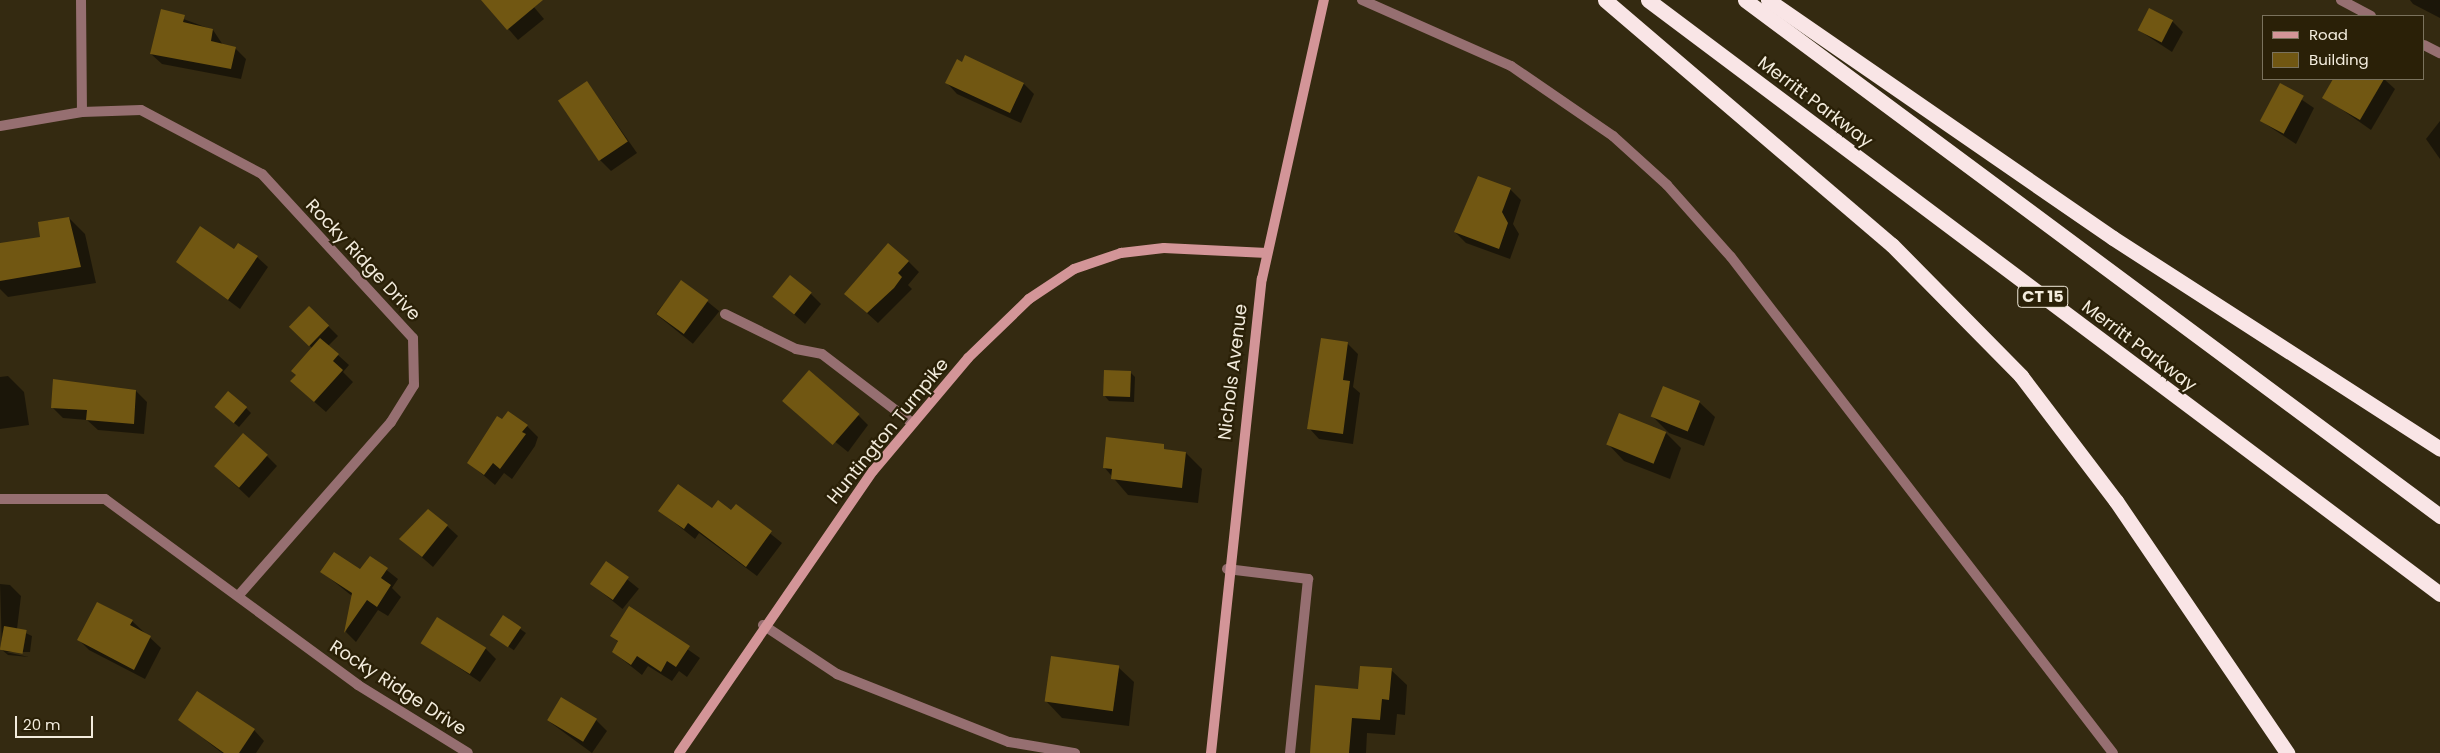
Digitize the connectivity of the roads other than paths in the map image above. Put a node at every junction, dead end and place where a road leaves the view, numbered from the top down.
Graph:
1 (81, 0) edge
2 (1324, 0) edge
3 (1362, 0) edge
4 (1605, 0) edge
5 (1648, 0) edge
6 (1745, 0) edge
7 (1768, 0) edge
8 (2342, 0) edge
9 (2369, 15) edge
10 (2425, 46) edge
11 (2440, 53) edge
12 (82, 112) junction
13 (0, 126) edge
14 (1267, 253) junction
15 (725, 314) dead end
16 (911, 422) junction
17 (2440, 449) edge
18 (0, 499) edge
19 (2440, 516) edge
20 (1227, 569) junction
21 (2440, 594) edge
22 (240, 595) junction
23 (763, 625) junction
24 (468, 753) edge
25 (679, 753) edge
26 (1075, 753) edge
27 (1211, 753) edge
28 (1290, 753) edge
29 (2114, 753) edge
30 (2287, 753) edge

1 - 12 street
2 - 14 main road, Nichols Avenue
3 - 29 street
4 - 30 highway
5 - 21 highway, Merritt Parkway / CT 15
6 - 19 highway
7 - 17 highway
8 - 9 street
10 - 11 street
12 - 13 street, Rocky Ridge Drive
12 - 22 street, Rocky Ridge Drive
14 - 16 main road, Huntington Turnpike
14 - 20 main road, Nichols Avenue
15 - 16 street
16 - 23 main road, Huntington Turnpike
18 - 22 street, Rocky Ridge Drive
20 - 27 main road, Nichols Avenue
20 - 28 street
22 - 24 street, Rocky Ridge Drive
23 - 25 main road, Huntington Turnpike
23 - 26 street

